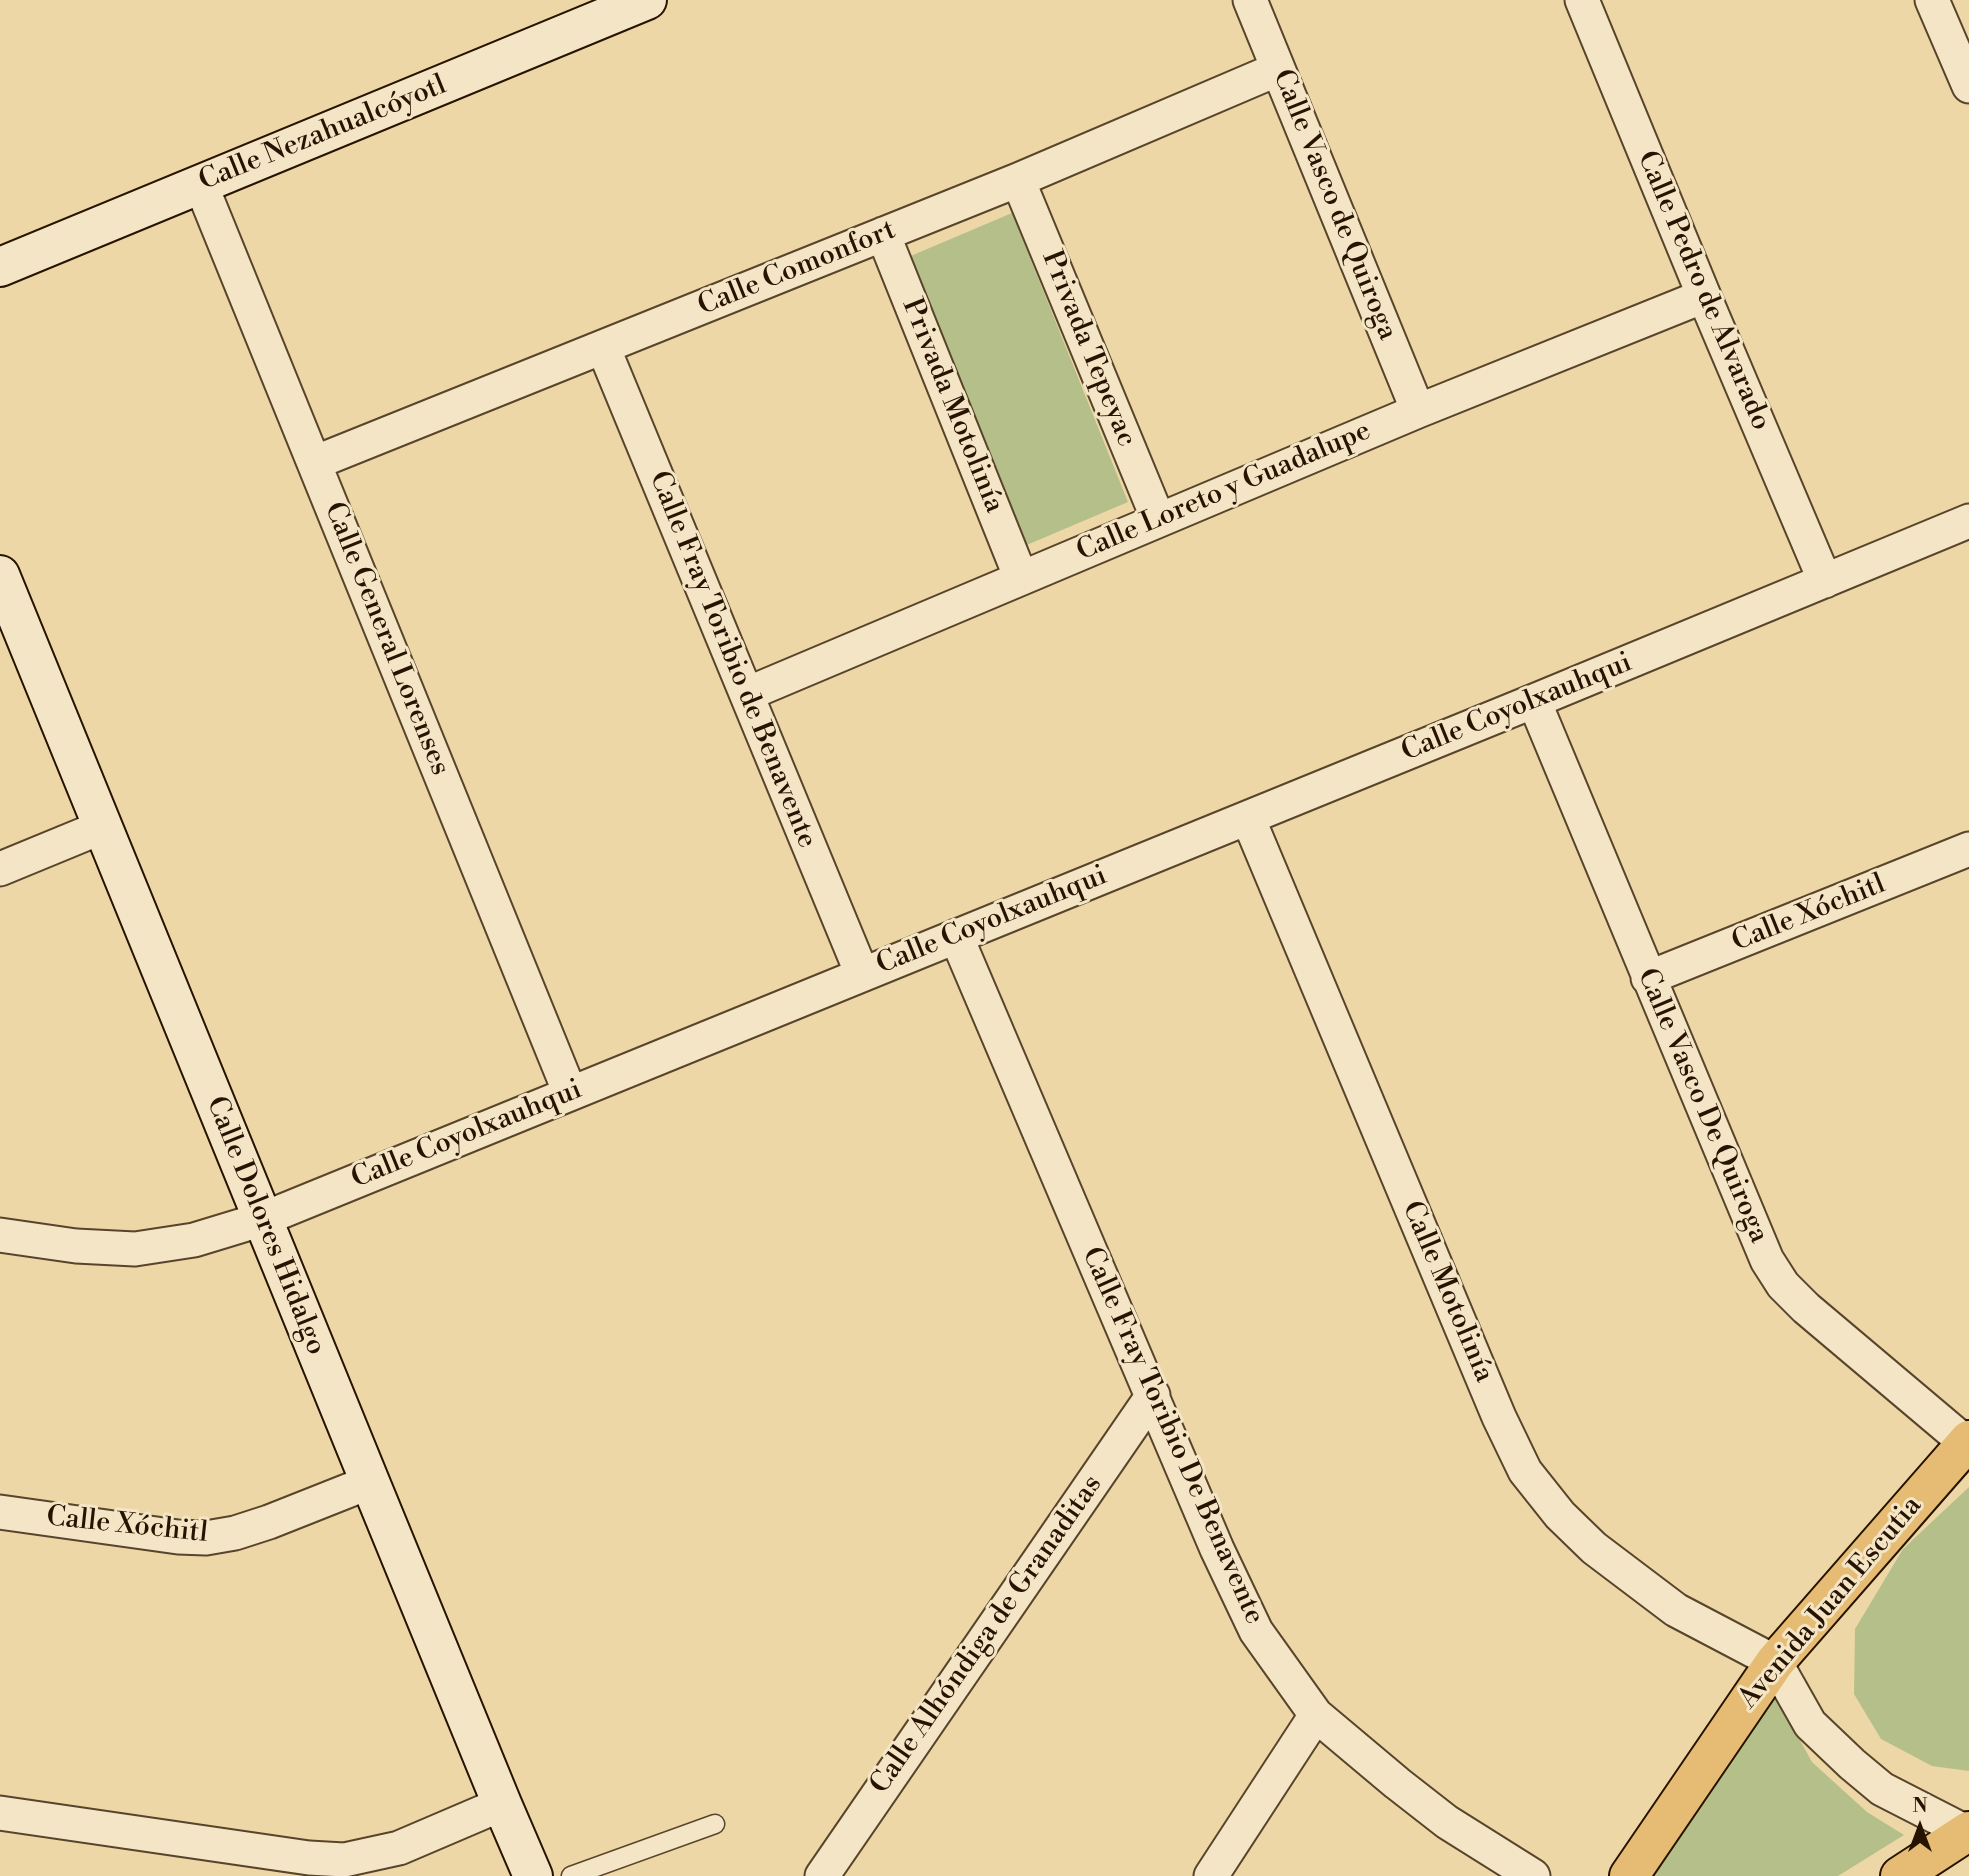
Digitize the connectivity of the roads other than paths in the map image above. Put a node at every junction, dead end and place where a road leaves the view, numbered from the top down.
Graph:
1 (647, 0) edge
2 (1250, 0) edge
3 (1582, 0) edge
4 (1932, 0) edge
5 (1278, 69) junction
6 (1969, 86) edge
7 (1018, 180) junction
8 (201, 184) junction
9 (883, 234) junction
10 (0, 267) edge
11 (1704, 296) junction
12 (603, 347) junction
13 (1419, 411) junction
14 (314, 463) junction
15 (1158, 519) junction
16 (1969, 521) edge
17 (1021, 579) junction
18 (1825, 581) junction
19 (2, 584) edge
20 (747, 694) junction
21 (1534, 701) junction
22 (1248, 818) junction
23 (102, 827) junction
24 (1969, 849) edge
25 (0, 869) edge
26 (956, 936) junction
27 (862, 974) junction
28 (1648, 978) junction
29 (570, 1093) junction
30 (263, 1219) junction
31 (0, 1235) edge
32 (1153, 1395) junction
33 (1968, 1441) edge
34 (370, 1482) junction
35 (0, 1512) edge
36 (1775, 1662) junction
37 (1316, 1715) junction
38 (502, 1804) junction
39 (0, 1813) edge
40 (715, 1824) dead end
41 (1968, 1831) edge
42 (533, 1876) edge
43 (571, 1876) edge
44 (822, 1876) edge
45 (1211, 1876) edge
46 (1533, 1876) edge
47 (1629, 1876) edge
48 (1900, 1876) edge

1 - 8 main road, Calle Nezahualcóyotl
2 - 5 street, Calle Vasco de Quiroga
3 - 11 street, Calle Pedro de Alvarado
4 - 6 street
5 - 7 street, Calle Comonfort
5 - 13 street, Calle Vasco de Quiroga
7 - 9 street, Calle Comonfort
7 - 15 street, Privada Tepeyac
8 - 10 main road, Calle Nezahualcóyotl
8 - 14 street, Calle General Lorenses
9 - 12 street, Calle Comonfort
9 - 17 street, Privada Motolinía
11 - 13 street, Calle Loreto y Guadalupe
11 - 18 street, Calle Pedro de Alvarado
12 - 14 street, Calle Comonfort
12 - 20 street, Calle Fray Toribio de Benavente
13 - 15 street, Calle Loreto y Guadalupe
14 - 29 street, Calle General Lorenses
15 - 17 street, Calle Loreto y Guadalupe
16 - 18 street, Calle Coyolxauhqui
17 - 20 street, Calle Loreto y Guadalupe
18 - 21 street, Calle Coyolxauhqui
19 - 23 main road, Calle Dolores Hidalgo
20 - 27 street, Calle Fray Toribio de Benavente
21 - 22 street, Calle Coyolxauhqui
21 - 28 street, Calle Vasco De Quiroga
22 - 26 street, Calle Coyolxauhqui
22 - 36 street, Calle Motolinía
23 - 25 street
23 - 30 main road, Calle Dolores Hidalgo
24 - 28 street, Calle Xóchitl
26 - 27 street, Calle Coyolxauhqui
26 - 32 street, Calle Fray Toribio De Benavente
27 - 29 street, Calle Coyolxauhqui
28 - 33 street, Calle Vasco De Quiroga
29 - 30 street, Calle Coyolxauhqui
30 - 31 street, Calle Coyolxauhqui
30 - 34 main road, Calle Dolores Hidalgo
32 - 37 street, Calle Fray Toribio De Benavente
32 - 44 street, Calle Alhóndiga de Granaditas
33 - 36 main road, Avenida Juan Escutia
34 - 35 street, Calle Xóchitl
34 - 38 main road, Calle Dolores Hidalgo
36 - 41 street
36 - 47 main road, Avenida Juan Escutia
37 - 45 street
37 - 46 street, Calle Fray Toribio De Benavente
38 - 39 street
38 - 42 main road, Calle Dolores Hidalgo
40 - 43 lane
41 - 48 main road

